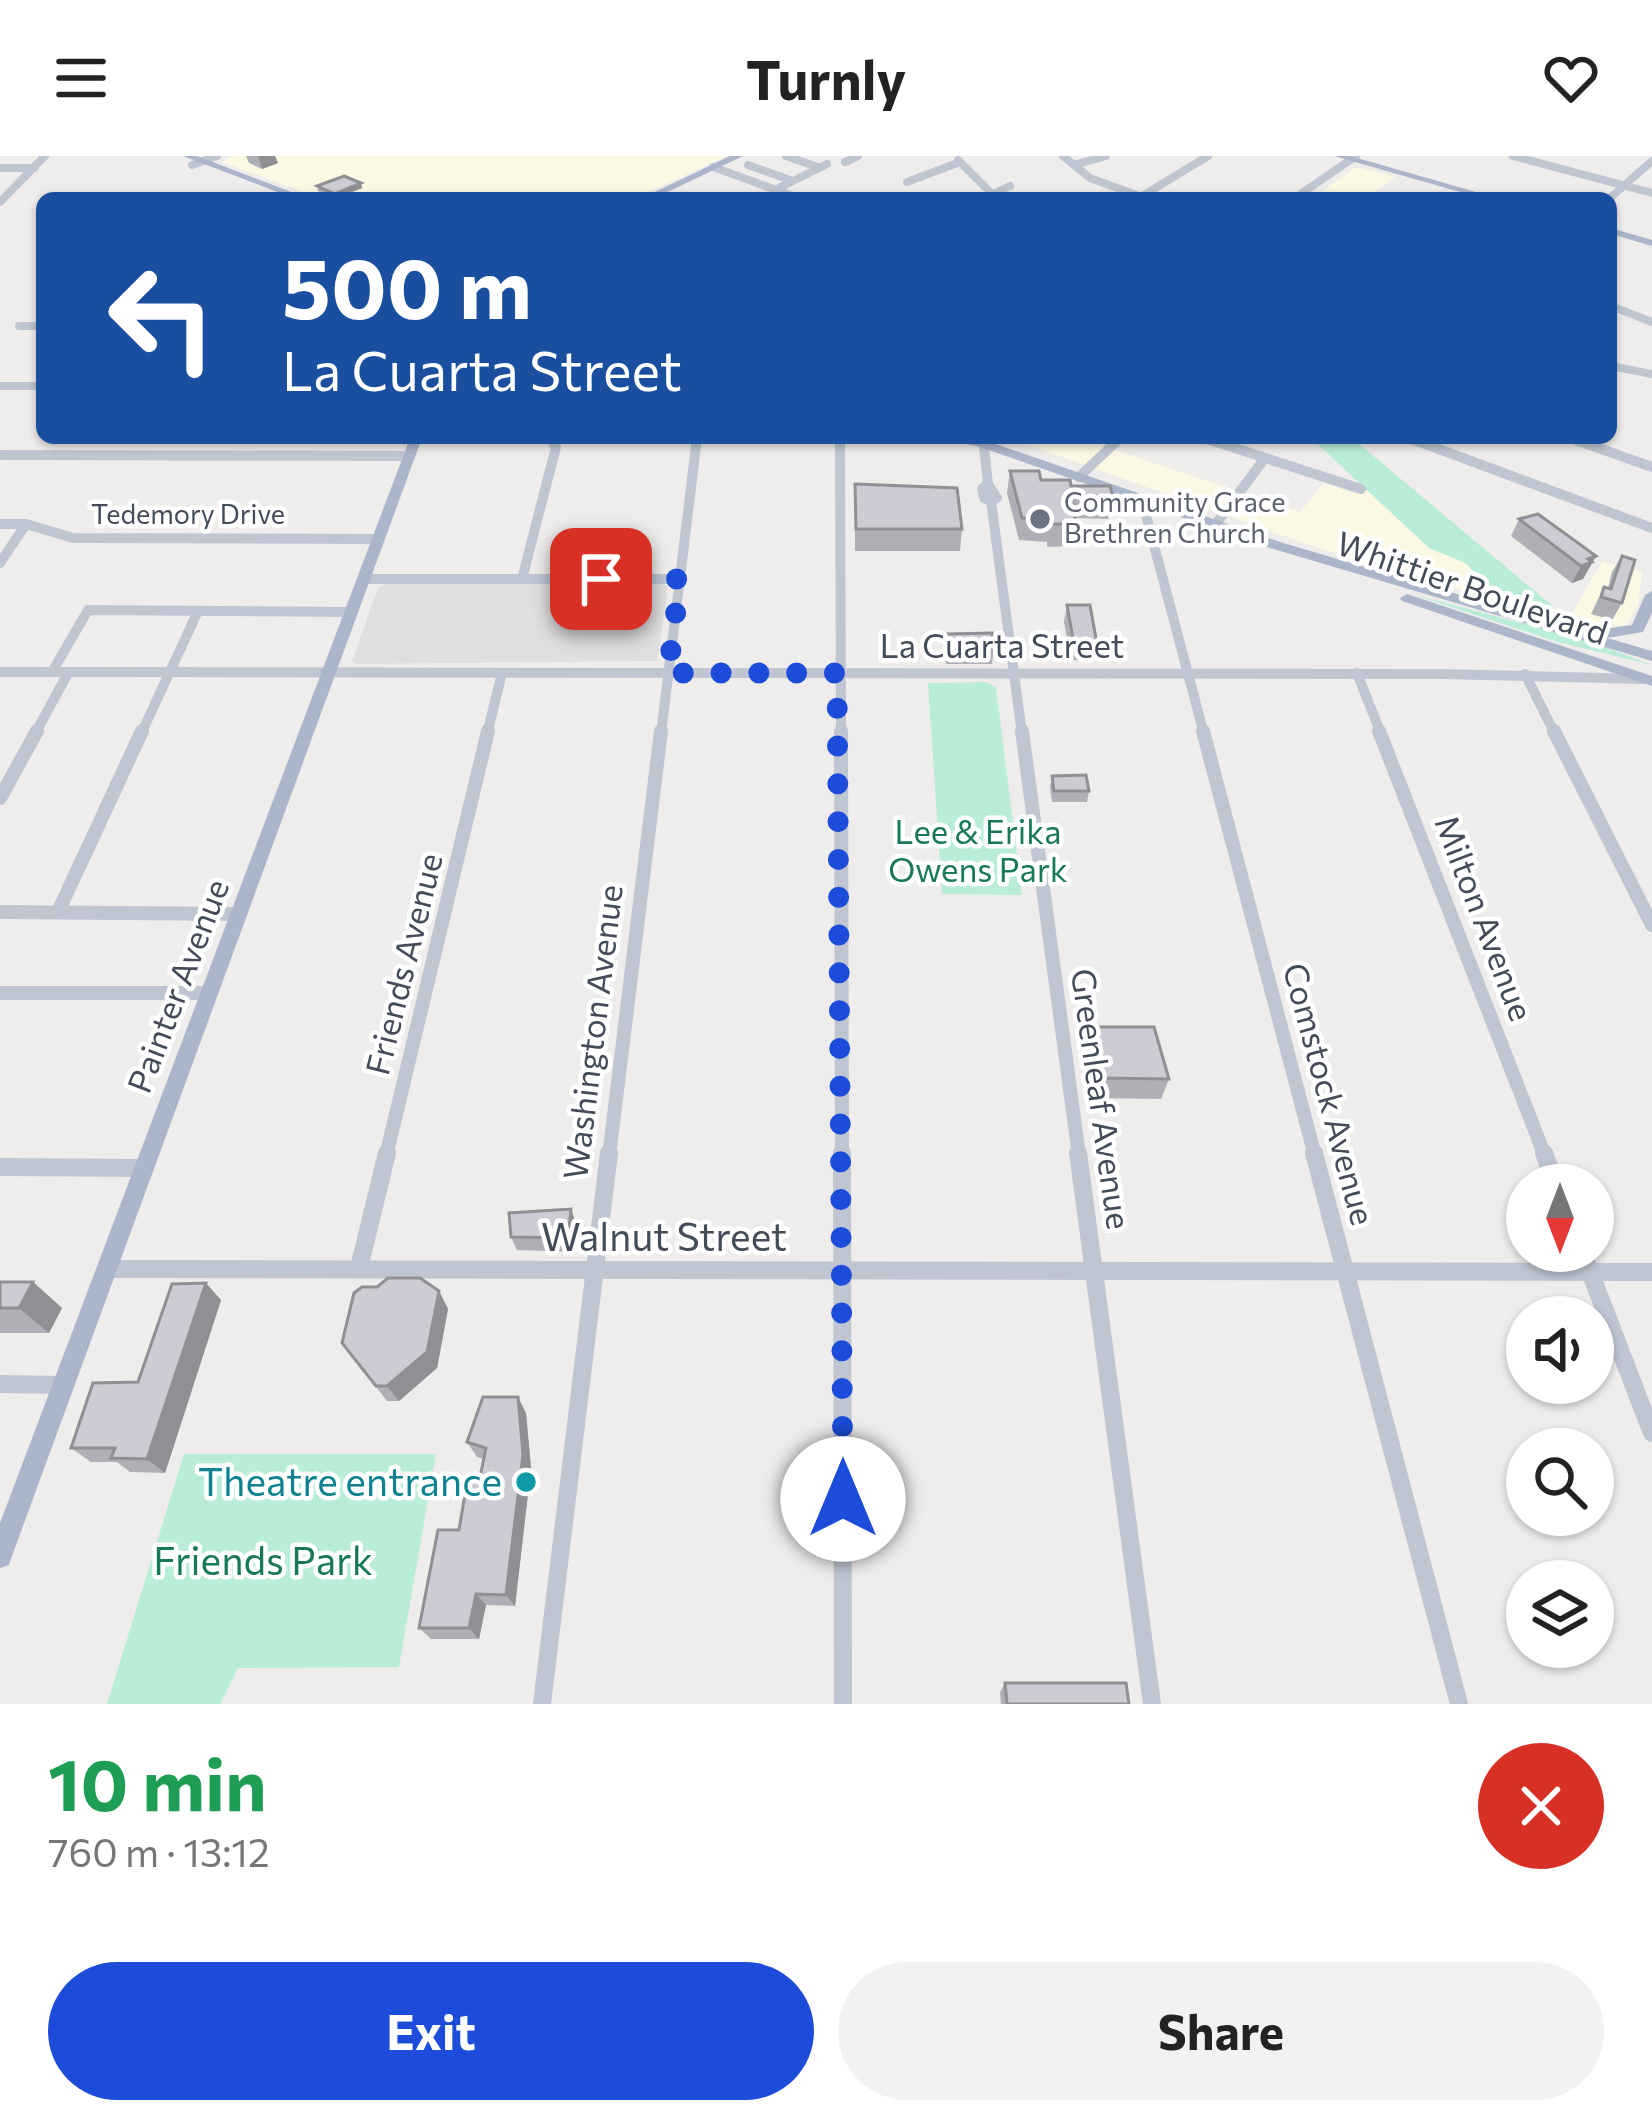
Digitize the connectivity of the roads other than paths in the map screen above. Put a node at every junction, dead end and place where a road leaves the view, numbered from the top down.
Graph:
1 (45, 156) edge
2 (167, 156) edge
3 (217, 156) edge
4 (738, 156) edge
5 (786, 156) edge
6 (858, 156) edge
7 (1063, 156) edge
8 (1106, 156) edge
9 (1208, 156) edge
10 (1339, 156) edge
11 (1513, 156) edge
12 (1354, 158) edge
13 (957, 159) edge
14 (751, 160) edge
15 (194, 161) edge
16 (1652, 161) edge
17 (845, 162) dead end
18 (1074, 165) junction
19 (0, 168) edge
20 (34, 168) junction
21 (717, 169) junction
22 (689, 179) junction
23 (793, 181) junction
24 (907, 182) dead end
25 (1622, 185) junction
26 (1010, 186) dead end
27 (266, 192) edge
28 (284, 192) edge
29 (660, 192) edge
30 (672, 192) edge
31 (674, 192) edge
32 (774, 192) edge
33 (781, 192) edge
34 (986, 192) edge
35 (997, 192) edge
36 (1128, 192) edge
37 (1149, 192) edge
38 (1304, 192) edge
39 (1471, 192) edge
40 (1616, 192) edge
41 (1652, 193) edge
42 (0, 202) edge
43 (1617, 236) edge
44 (1652, 243) edge
45 (1617, 308) edge
46 (1651, 320) edge
47 (19, 326) dead end
48 (36, 326) edge
49 (1617, 367) edge
50 (1652, 374) edge
51 (0, 386) edge
52 (36, 386) edge
53 (414, 444) edge
54 (554, 444) edge
55 (696, 444) edge
56 (839, 444) edge
57 (981, 444) edge
58 (991, 444) edge
59 (1114, 444) edge
60 (1222, 444) edge
61 (1425, 444) edge
62 (1588, 444) edge
63 (0, 455) edge
64 (409, 456) junction
65 (1265, 458) junction
66 (1652, 466) edge
67 (1079, 477) junction
68 (1361, 489) dead end
69 (1142, 500) junction
70 (0, 524) edge
71 (26, 524) junction
72 (1215, 525) junction
73 (1652, 529) edge
74 (379, 539) junction
75 (1275, 545) junction
76 (0, 563) edge
77 (364, 579) junction
78 (522, 579) junction
79 (680, 579) junction
80 (1652, 595) edge
81 (198, 611) junction
82 (352, 612) junction
83 (1570, 629) junction
84 (1652, 656) edge
85 (1585, 663) junction
86 (0, 672) edge
87 (52, 672) junction
88 (68, 673) junction
89 (170, 673) junction
90 (502, 673) junction
91 (668, 673) junction
92 (837, 673) junction
93 (1188, 673) junction
94 (330, 674) junction
95 (1014, 674) junction
96 (1357, 674) junction
97 (1525, 674) junction
98 (1650, 675) edge
99 (0, 798) edge
100 (0, 912) edge
101 (58, 912) junction
102 (240, 914) junction
103 (1652, 925) edge
104 (0, 993) edge
105 (210, 993) junction
106 (1548, 1164) edge
107 (0, 1167) edge
108 (145, 1168) junction
109 (359, 1268) junction
110 (107, 1269) junction
111 (595, 1270) junction
112 (842, 1270) junction
113 (1094, 1270) junction
114 (1344, 1271) junction
115 (1506, 1272) edge
116 (1590, 1272) joint
117 (1652, 1273) edge
118 (0, 1384) edge
119 (64, 1384) junction
120 (1652, 1433) edge
121 (0, 1556) edge
122 (542, 1704) edge
123 (843, 1704) edge
124 (1152, 1704) edge
125 (1459, 1704) edge

1 - 20 street
2 - 15 main road
3 - 15 street
4 - 21 main road
5 - 23 street
6 - 17 street
7 - 18 street
8 - 18 street
9 - 37 street
10 - 12 main road
11 - 25 street
12 - 38 street
12 - 39 main road
13 - 24 street
13 - 34 street
14 - 21 main road
14 - 23 street
15 - 27 main road
15 - 28 main road
16 - 25 street
18 - 36 street
19 - 20 street
20 - 42 street
21 - 22 main road
21 - 31 main road
21 - 32 street
22 - 29 main road
22 - 30 main road
23 - 33 street
25 - 40 street
25 - 41 street
26 - 35 street
43 - 44 main road
45 - 46 street
47 - 48 street
49 - 50 street
51 - 52 street
53 - 64 main road, Painter Avenue
54 - 78 street
55 - 79 street, Washington Avenue
56 - 92 street
57 - 95 street, Greenleaf Avenue
58 - 67 main road, Whittier Boulevard
59 - 67 street
60 - 65 street
61 - 73 street
62 - 66 street
63 - 64 street
64 - 74 main road, Painter Avenue
65 - 68 street
65 - 72 street
67 - 69 main road, Whittier Boulevard
69 - 72 main road, Whittier Boulevard
69 - 93 street, Comstock Avenue
70 - 71 street, Tedemory Drive
71 - 74 street, Tedemory Drive
71 - 76 street
72 - 75 main road, Whittier Boulevard
74 - 77 main road, Painter Avenue
75 - 83 main road, Whittier Boulevard
75 - 85 main road, Whittier Boulevard
77 - 78 street
77 - 82 main road, Painter Avenue
78 - 79 street
79 - 91 street, Washington Avenue
80 - 83 main road
81 - 82 street
81 - 87 street
81 - 89 street
82 - 94 main road, Painter Avenue
83 - 84 main road, Whittier Boulevard
85 - 97 street, La Cuarta Street
85 - 98 main road, Whittier Boulevard
85 - 98 street, La Cuarta Street
86 - 87 street, La Cuarta Street
87 - 88 street, La Cuarta Street
88 - 89 street, La Cuarta Street
88 - 99 street
89 - 94 street, La Cuarta Street
89 - 101 street
90 - 91 street, La Cuarta Street
90 - 94 street, La Cuarta Street
90 - 109 street, Friends Avenue
91 - 92 street, La Cuarta Street
91 - 111 street, Washington Avenue
92 - 95 street, La Cuarta Street
92 - 112 street
93 - 95 street, La Cuarta Street
93 - 96 street, La Cuarta Street
93 - 114 street, Comstock Avenue
94 - 102 main road, Painter Avenue
95 - 113 street, Greenleaf Avenue
96 - 97 street, La Cuarta Street
96 - 106 street, Milton Avenue
97 - 103 street
100 - 101 street
101 - 102 street
102 - 105 main road, Painter Avenue
104 - 105 street
105 - 108 main road, Painter Avenue
107 - 108 street
108 - 110 main road, Painter Avenue
109 - 110 street, Walnut Street
109 - 111 street, Walnut Street
110 - 119 main road, Painter Avenue
111 - 112 street, Walnut Street
111 - 122 street, Washington Avenue
112 - 113 street, Walnut Street
112 - 123 street
113 - 114 street, Walnut Street
113 - 124 street, Greenleaf Avenue
114 - 115 street, Walnut Street
114 - 125 street, Comstock Avenue
116 - 117 street, Walnut Street
116 - 120 street
118 - 119 street
119 - 121 main road, Painter Avenue

